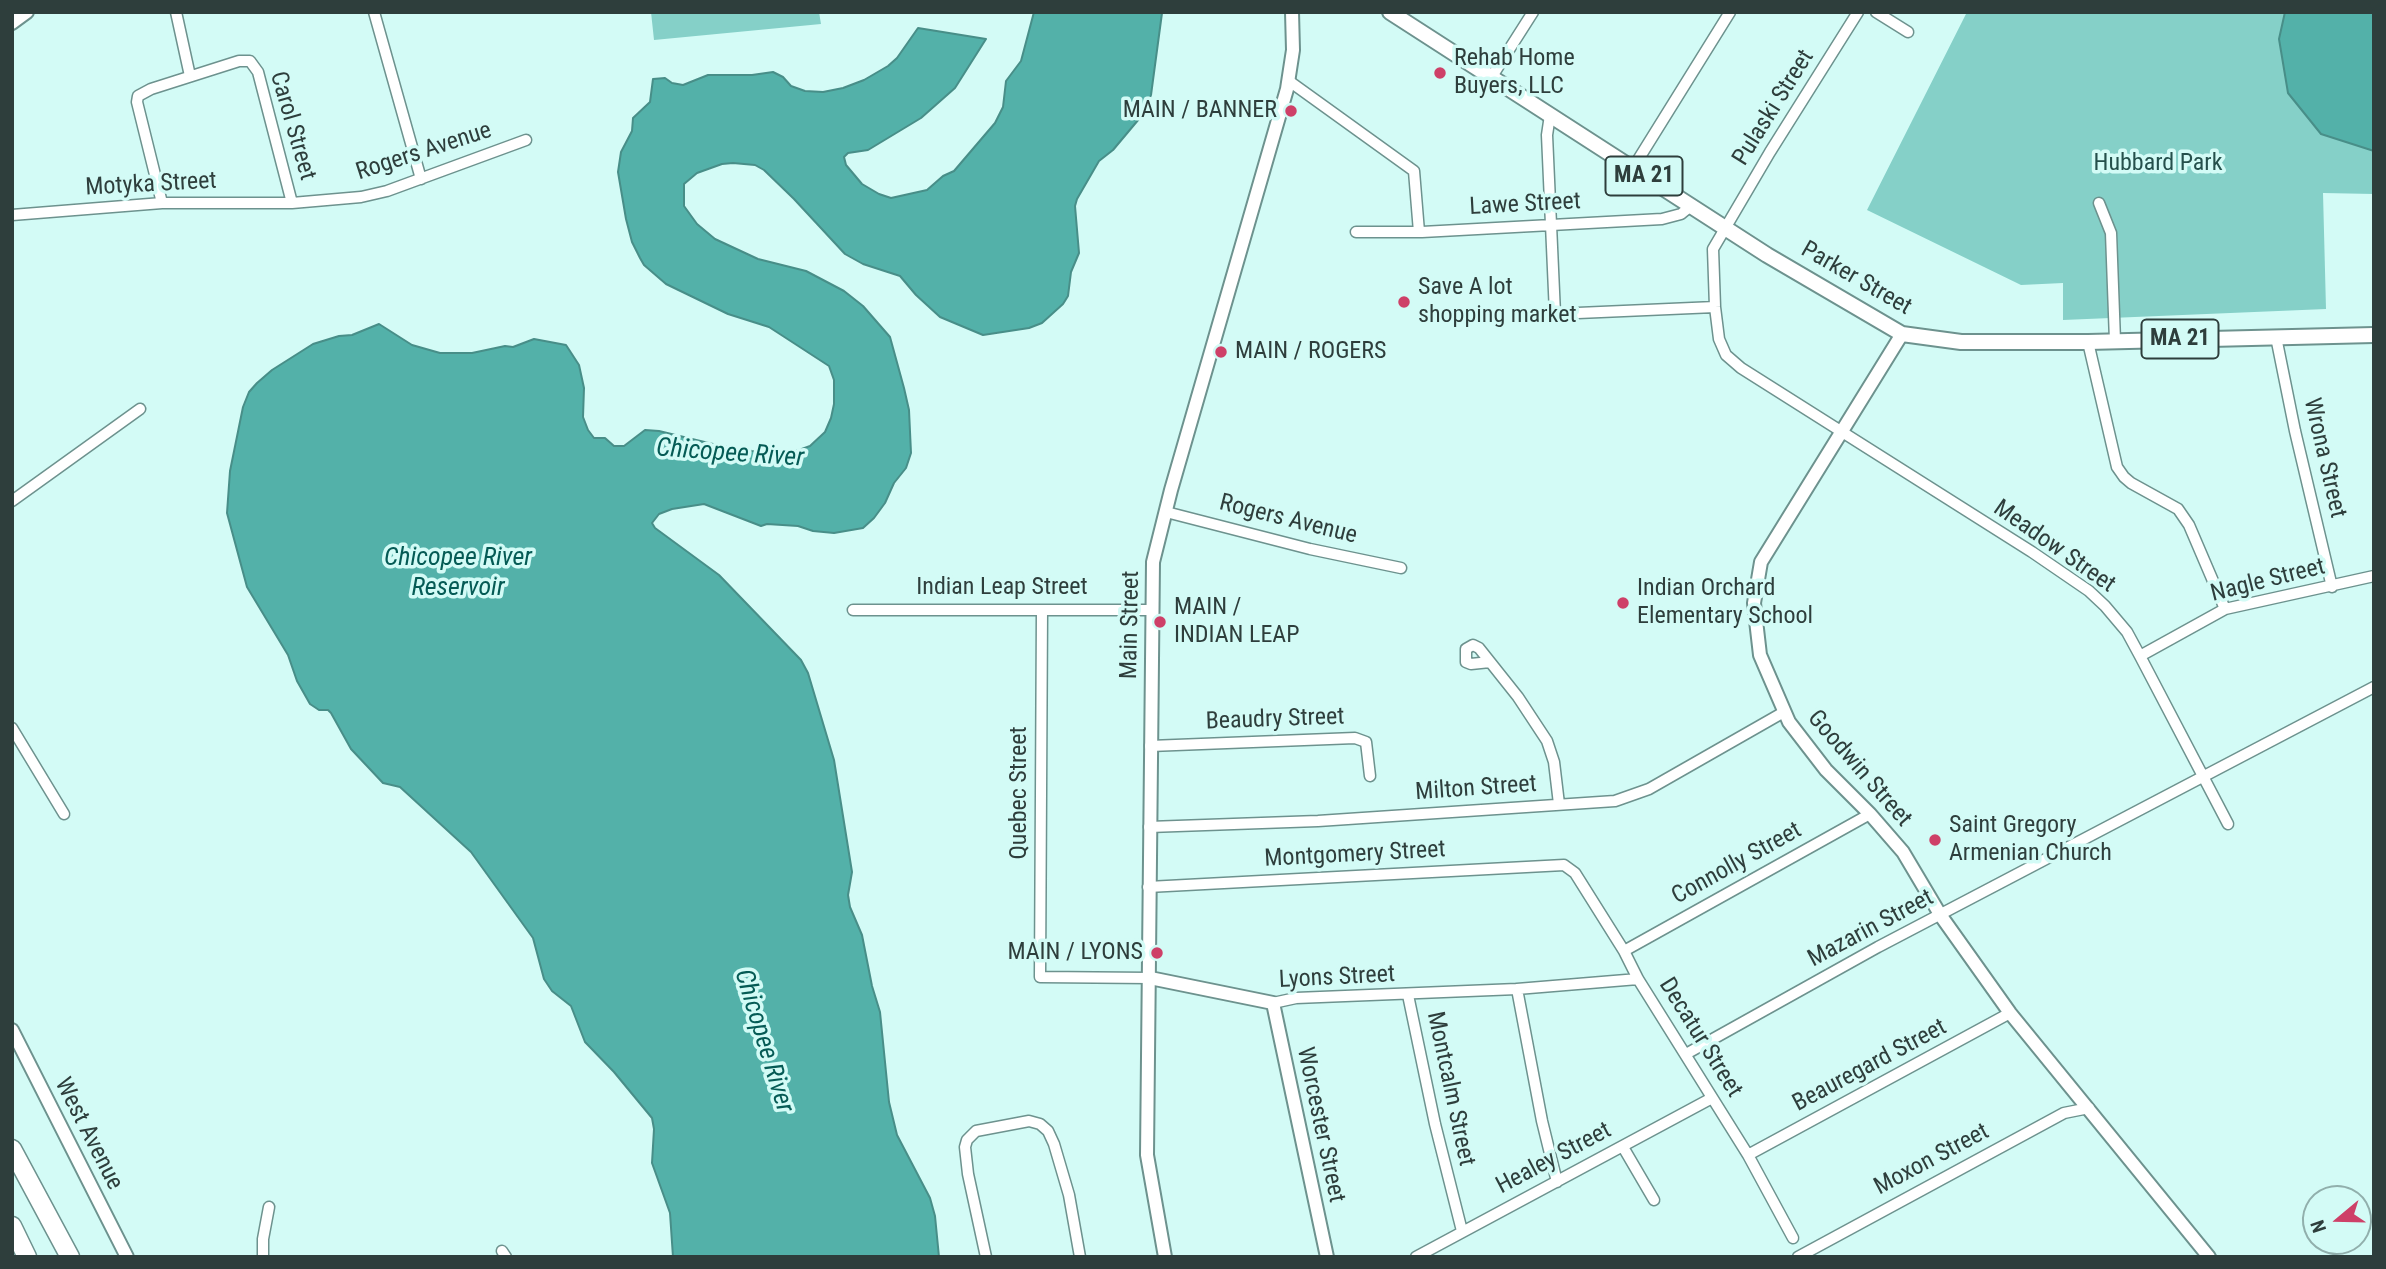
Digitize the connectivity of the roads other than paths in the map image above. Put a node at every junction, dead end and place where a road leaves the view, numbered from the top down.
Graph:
1 (27, 12) edge
2 (176, 12) edge
3 (374, 12) edge
4 (1292, 12) edge
5 (1390, 12) edge
6 (1533, 12) edge
7 (1730, 12) edge
8 (1858, 12) edge
9 (1876, 12) edge
10 (12, 23) edge
11 (1908, 32) dead end
12 (190, 76) junction
13 (1491, 78) junction
14 (1289, 81) junction
15 (1550, 116) junction
16 (526, 140) dead end
17 (1633, 168) junction
18 (421, 179) junction
19 (162, 203) junction
20 (292, 203) junction
21 (2099, 204) dead end
22 (1692, 205) junction
23 (12, 215) edge
24 (1551, 225) junction
25 (1725, 226) junction
26 (1356, 232) dead end
27 (1419, 232) junction
28 (1715, 307) junction
29 (1902, 334) junction
30 (2374, 335) edge
31 (2276, 337) junction
32 (2115, 341) junction
33 (2088, 342) junction
34 (140, 409) dead end
35 (1841, 432) junction
36 (12, 501) edge
37 (1166, 512) junction
38 (1401, 568) dead end
39 (2374, 576) edge
40 (2332, 587) junction
41 (2225, 609) junction
42 (853, 610) dead end
43 (1042, 610) junction
44 (1152, 610) junction
45 (2140, 656) junction
46 (1490, 662) dead end
47 (2374, 687) edge
48 (1784, 712) junction
49 (12, 728) edge
50 (1150, 746) junction
51 (1370, 776) dead end
52 (2202, 776) junction
53 (1559, 804) junction
54 (64, 814) dead end
55 (1870, 814) junction
56 (2228, 824) dead end
57 (1149, 827) junction
58 (1564, 865) joint
59 (1148, 887) junction
60 (1941, 916) junction
61 (1624, 951) junction
62 (1040, 977) joint
63 (1150, 978) junction
64 (1638, 979) junction
65 (1517, 989) junction
66 (1408, 995) junction
67 (1273, 1003) junction
68 (2010, 1013) junction
69 (12, 1030) edge
70 (1686, 1054) junction
71 (1712, 1098) junction
72 (2088, 1108) junction
73 (1623, 1147) junction
74 (12, 1149) edge
75 (1748, 1155) junction
76 (1557, 1182) junction
77 (1654, 1200) dead end
78 (269, 1207) dead end
79 (12, 1226) edge
80 (1462, 1231) junction
81 (1793, 1238) dead end
82 (27, 1257) edge
83 (70, 1257) edge
84 (127, 1257) edge
85 (263, 1257) edge
86 (986, 1257) edge
87 (1080, 1257) edge
88 (1165, 1257) edge
89 (1327, 1257) edge
90 (1416, 1257) edge
91 (1798, 1257) edge
92 (2209, 1257) edge

1 - 10 main road
2 - 12 street
3 - 18 street
4 - 14 main road, Main Street
5 - 13 main road, Parker Street / MA 21
6 - 13 street
7 - 17 street
8 - 25 street, Pulaski Street
9 - 11 street
12 - 19 street
12 - 20 street, Carol Street
13 - 15 main road, Parker Street / MA 21
14 - 27 street
14 - 37 main road, Main Street
15 - 17 main road, Parker Street / MA 21
15 - 24 street
16 - 18 street, Rogers Avenue
17 - 22 main road, Parker Street / MA 21
18 - 20 street, Rogers Avenue
19 - 20 street, Motyka Street
19 - 23 street, Motyka Street
21 - 32 street
22 - 24 street, Lawe Street
22 - 25 main road, Parker Street / MA 21
24 - 27 street, Lawe Street
24 - 28 street
25 - 28 street, Pulaski Street
25 - 29 main road, Parker Street / MA 21
26 - 27 street, Lawe Street
28 - 35 street, Meadow Street
29 - 33 main road, Parker Street / MA 21
29 - 35 main road, Goodwin Street
30 - 31 main road, Parker Street / MA 21
31 - 32 main road, Parker Street / MA 21
31 - 40 street, Wrona Street
32 - 33 main road, Parker Street / MA 21
33 - 41 street
34 - 36 street
35 - 45 street, Meadow Street
35 - 48 main road, Goodwin Street
37 - 38 street, Rogers Avenue
37 - 44 main road, Main Street
39 - 40 street, Nagle Street
40 - 41 street, Nagle Street
41 - 45 street, Nagle Street
42 - 43 street, Indian Leap Street
43 - 44 street, Indian Leap Street
43 - 62 street, Quebec Street
44 - 50 main road, Main Street
45 - 52 street, Meadow Street
46 - 53 street
47 - 52 street, Mazarin Street
48 - 53 street, Milton Street
48 - 55 main road, Goodwin Street
49 - 54 street
50 - 51 street, Beaudry Street
50 - 57 main road, Main Street
52 - 56 street, Meadow Street
52 - 60 street, Mazarin Street
53 - 57 street, Milton Street
55 - 60 main road, Goodwin Street
55 - 61 street, Connolly Street
57 - 59 main road, Main Street
58 - 59 street, Montgomery Street
58 - 61 street, Decatur Street
59 - 63 main road, Main Street
60 - 68 main road, Goodwin Street
60 - 70 street, Mazarin Street
61 - 64 street, Decatur Street
62 - 63 street, Lyons Street
63 - 67 main road, Lyons Street
63 - 88 main road, Main Street
64 - 65 street, Lyons Street
64 - 70 street, Decatur Street
65 - 66 street, Lyons Street
65 - 76 street
66 - 67 street, Lyons Street
66 - 80 street, Montcalm Street
67 - 89 main road, Worcester Street
68 - 72 main road, Goodwin Street
68 - 75 street, Beauregard Street
69 - 84 main road, West Avenue
70 - 71 street, Decatur Street
71 - 73 street, Healey Street
71 - 75 street, Decatur Street
72 - 91 street, Moxon Street
72 - 92 main road, Goodwin Street
73 - 76 street, Healey Street
73 - 77 street
74 - 83 highway
75 - 81 street, Decatur Street
76 - 80 street, Healey Street
78 - 85 street
79 - 82 highway
80 - 90 street, Healey Street
86 - 87 street

